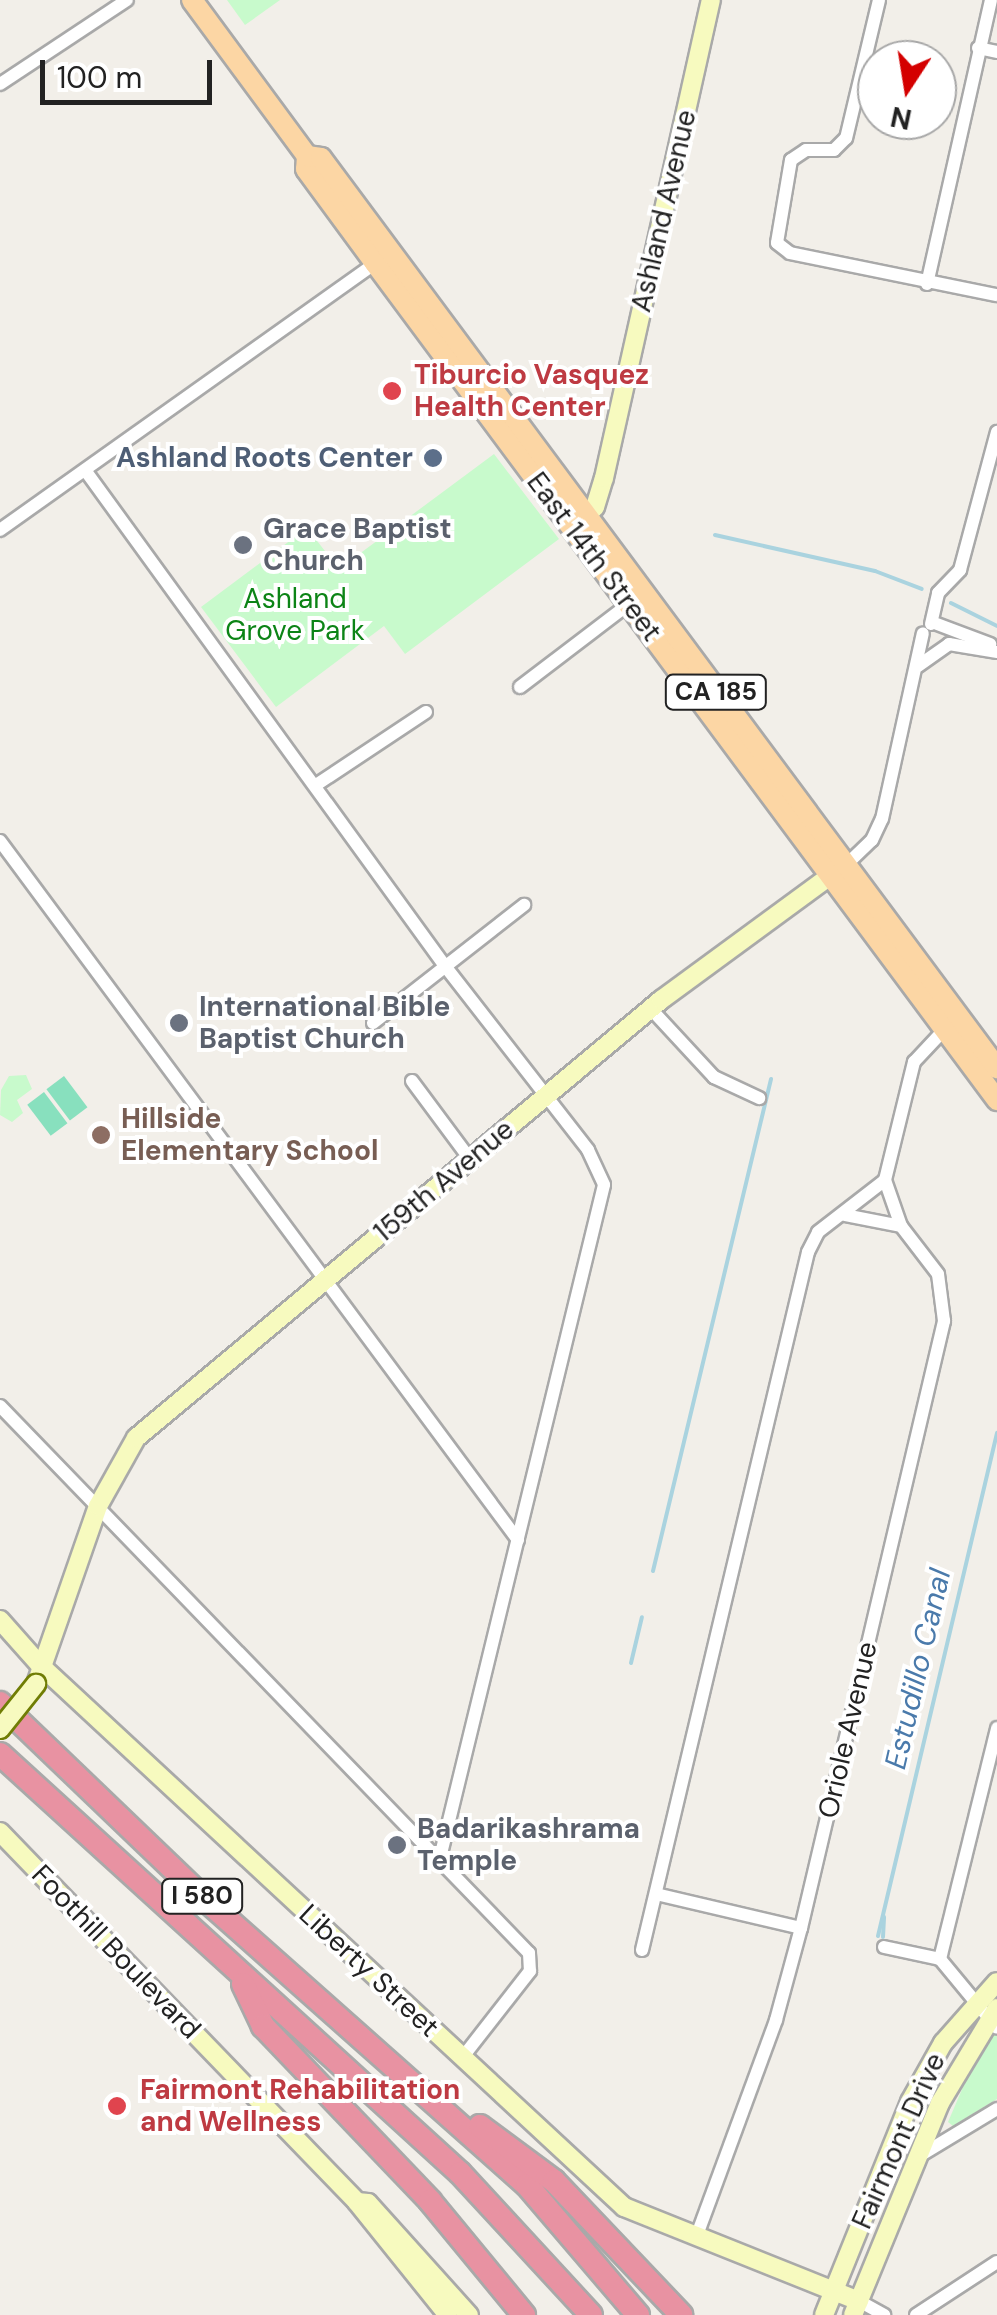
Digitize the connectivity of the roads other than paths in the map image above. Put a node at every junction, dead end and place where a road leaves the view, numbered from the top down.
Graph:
1 (128, 0) edge
2 (192, 0) edge
3 (711, 0) edge
4 (879, 0) edge
5 (990, 0) edge
6 (978, 48) junction
7 (997, 52) edge
8 (1, 80) edge
9 (383, 257) junction
10 (927, 284) junction
11 (997, 295) edge
12 (997, 432) edge
13 (85, 470) junction
14 (581, 524) junction
15 (0, 530) edge
16 (629, 604) junction
17 (930, 627) junction
18 (940, 646) junction
19 (997, 650) edge
20 (916, 668) junction
21 (520, 687) dead end
22 (426, 712) dead end
23 (316, 785) junction
24 (0, 842) edge
25 (839, 870) junction
26 (524, 905) dead end
27 (445, 966) junction
28 (651, 1009) junction
29 (373, 1023) dead end
30 (944, 1028) junction
31 (997, 1068) edge
32 (412, 1081) dead end
33 (546, 1095) junction
34 (759, 1098) dead end
35 (997, 1100) edge
36 (470, 1158) junction
37 (885, 1180) junction
38 (846, 1214) junction
39 (901, 1226) junction
40 (325, 1280) junction
41 (0, 1406) edge
42 (98, 1506) junction
43 (518, 1540) junction
44 (0, 1620) edge
45 (38, 1674) junction
46 (0, 1703) edge
47 (997, 1728) edge
48 (0, 1729) edge
49 (0, 1754) edge
50 (997, 1794) edge
51 (981, 1797) junction
52 (0, 1832) edge
53 (440, 1858) junction
54 (656, 1894) junction
55 (801, 1928) junction
56 (884, 1947) dead end
57 (642, 1950) dead end
58 (940, 1959) junction
59 (238, 1973) junction
60 (997, 1982) edge
61 (990, 2014) edge
62 (462, 2058) junction
63 (412, 2081) junction
64 (997, 2109) edge
65 (921, 2155) junction
66 (697, 2236) junction
67 (997, 2262) edge
68 (833, 2291) junction
69 (445, 2301) edge
70 (856, 2308) edge
71 (469, 2315) edge
72 (524, 2315) edge
73 (591, 2315) edge
74 (638, 2315) edge
75 (681, 2315) edge
76 (824, 2315) edge
77 (884, 2315) edge
78 (916, 2315) edge

1 - 8 street
2 - 9 main road, East 14th Street / CA 185
3 - 14 street, Ashland Avenue
4 - 10 street
5 - 6 street
6 - 7 street
6 - 10 street
9 - 13 street
9 - 14 main road, East 14th Street / CA 185
10 - 11 street
12 - 17 street, 159th Avenue
13 - 15 street
13 - 23 street
14 - 16 main road, East 14th Street / CA 185
14 - 25 main road, East 14th Street / CA 185
16 - 21 street
16 - 25 main road, East 14th Street / CA 185
17 - 18 street
17 - 19 street
17 - 20 street, 159th Avenue
18 - 19 street
18 - 20 street
20 - 25 street, 159th Avenue
22 - 23 street
23 - 27 street
24 - 40 street
25 - 28 street, 159th Avenue
25 - 30 main road, East 14th Street / CA 185
25 - 31 main road, East 14th Street / CA 185
26 - 27 street
27 - 29 street
27 - 33 street
28 - 33 street, 159th Avenue
28 - 34 street
30 - 35 main road, East 14th Street / CA 185
30 - 37 street
32 - 36 street
33 - 36 street, 159th Avenue
33 - 43 street
36 - 40 street, 159th Avenue
37 - 38 street
37 - 39 street, Oriole Avenue
38 - 39 street
38 - 54 street
39 - 55 street, Oriole Avenue
40 - 42 street, 159th Avenue
40 - 43 street
41 - 42 street
42 - 45 street, 159th Avenue
42 - 53 street
43 - 53 street
44 - 45 street, Liberty Street
45 - 48 street, 159th Avenue, bridge
45 - 62 street, Liberty Street
46 - 63 highway, I 580
47 - 51 street
49 - 59 highway, I 580
50 - 51 street
51 - 58 street
52 - 69 street, Foothill Boulevard
53 - 62 street
54 - 55 street
54 - 57 street
55 - 66 street, Oriole Avenue
56 - 58 street
58 - 61 street
59 - 72 highway
59 - 73 highway, I 580
60 - 61 street, Fairmont Drive
61 - 65 street, Fairmont Drive
61 - 68 street, Fairmont Drive
62 - 66 street, Liberty Street
63 - 74 highway, I 580
63 - 75 highway
64 - 65 street
65 - 70 street, Fairmont Drive
66 - 68 street, Liberty Street
67 - 78 street
68 - 70 street, Liberty Street
68 - 76 street, Fairmont Drive
69 - 71 street, Foothill Boulevard
70 - 77 street, Liberty Street

